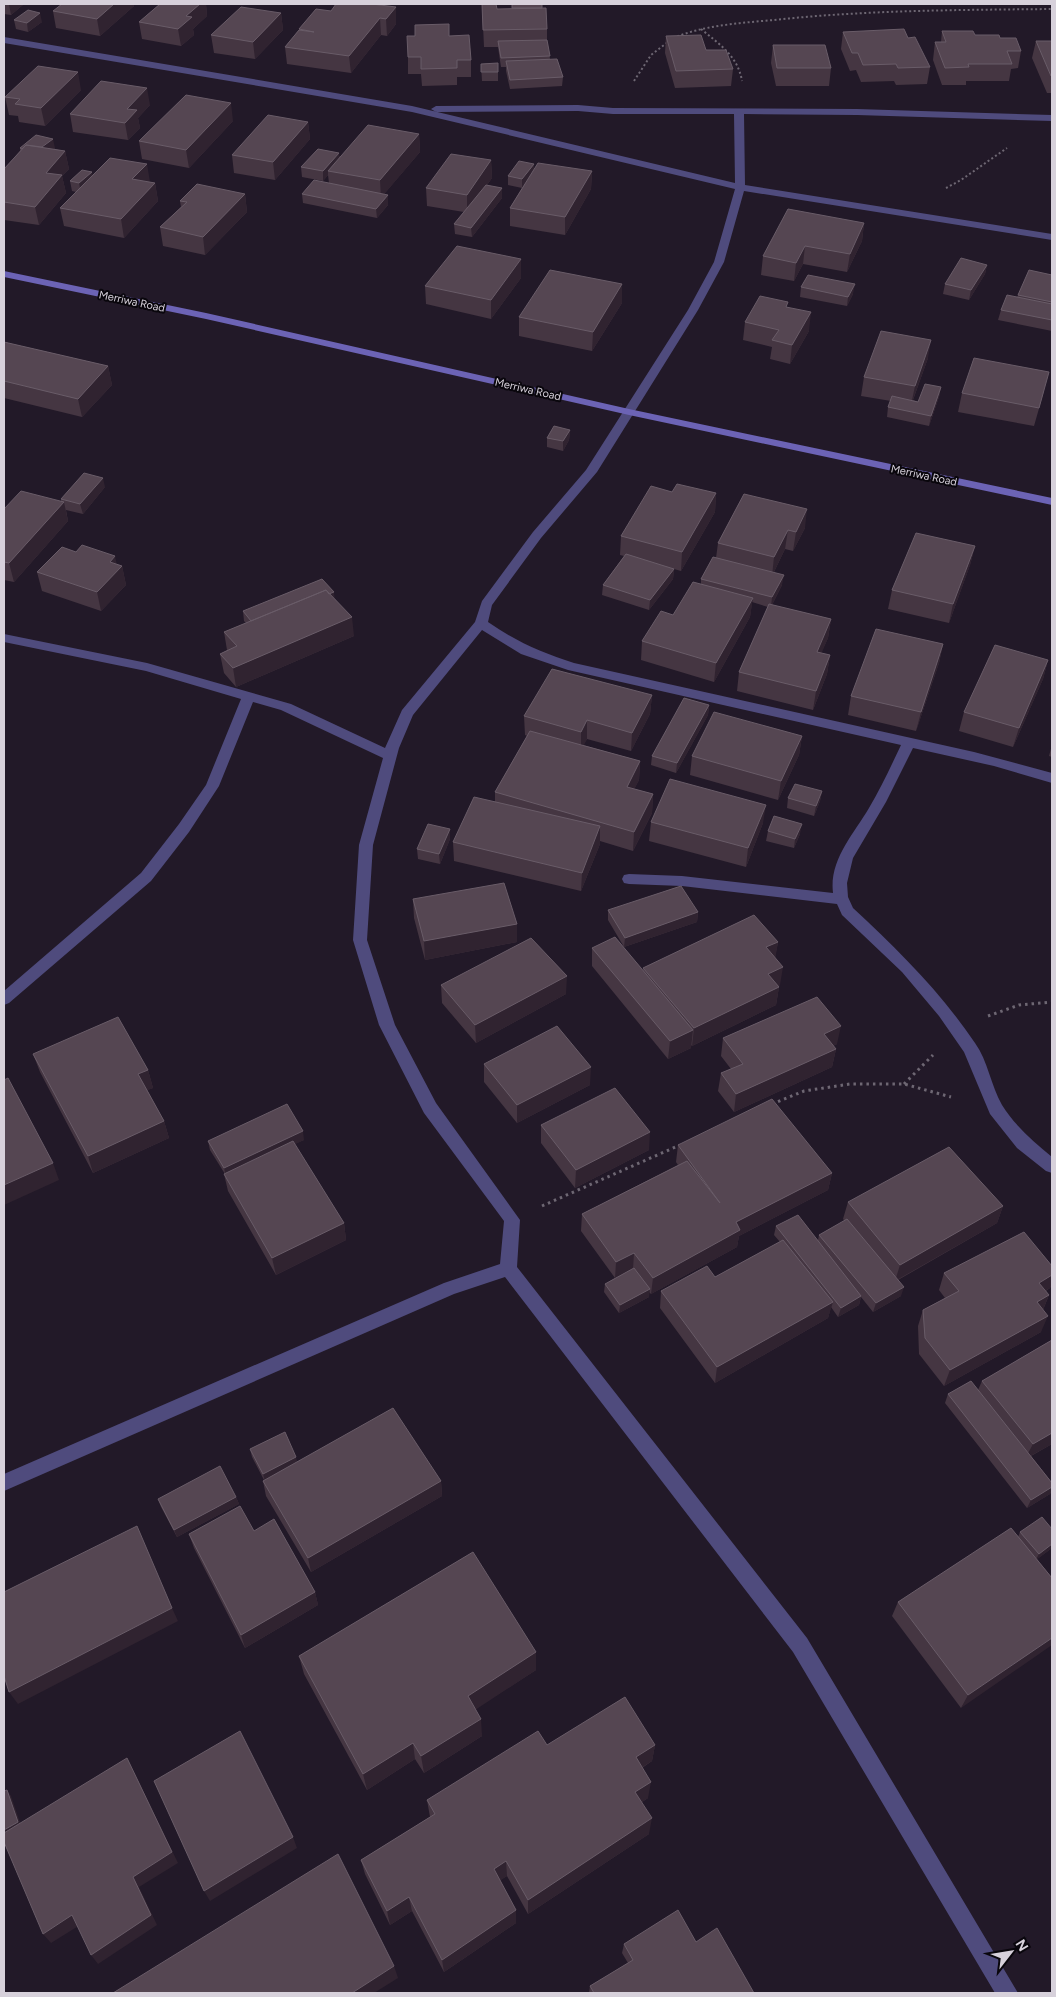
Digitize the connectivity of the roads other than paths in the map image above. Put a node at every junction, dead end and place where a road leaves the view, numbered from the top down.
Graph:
1 (4, 40) edge
2 (412, 109) junction
3 (742, 111) junction
4 (1052, 118) edge
5 (740, 187) junction
6 (1052, 237) edge
7 (4, 274) edge
8 (629, 412) junction
9 (1052, 502) edge
10 (482, 623) junction
11 (4, 638) edge
12 (249, 696) junction
13 (909, 742) junction
14 (391, 756) junction
15 (1052, 778) edge
16 (629, 880) dead end
17 (841, 899) junction
18 (4, 998) edge
19 (1052, 1166) edge
20 (508, 1268) junction
21 (4, 1483) edge
22 (1007, 1993) edge

1 - 2 street
2 - 3 street
2 - 5 street
3 - 4 street
3 - 5 street
5 - 6 street
5 - 8 street
7 - 8 street, Merriwa Road
8 - 9 street, Merriwa Road
8 - 10 street
10 - 13 street
10 - 14 street
11 - 12 street
12 - 14 street
12 - 18 street
13 - 15 street
13 - 17 street
14 - 20 street
16 - 17 street
17 - 19 street
20 - 21 street
20 - 22 street

